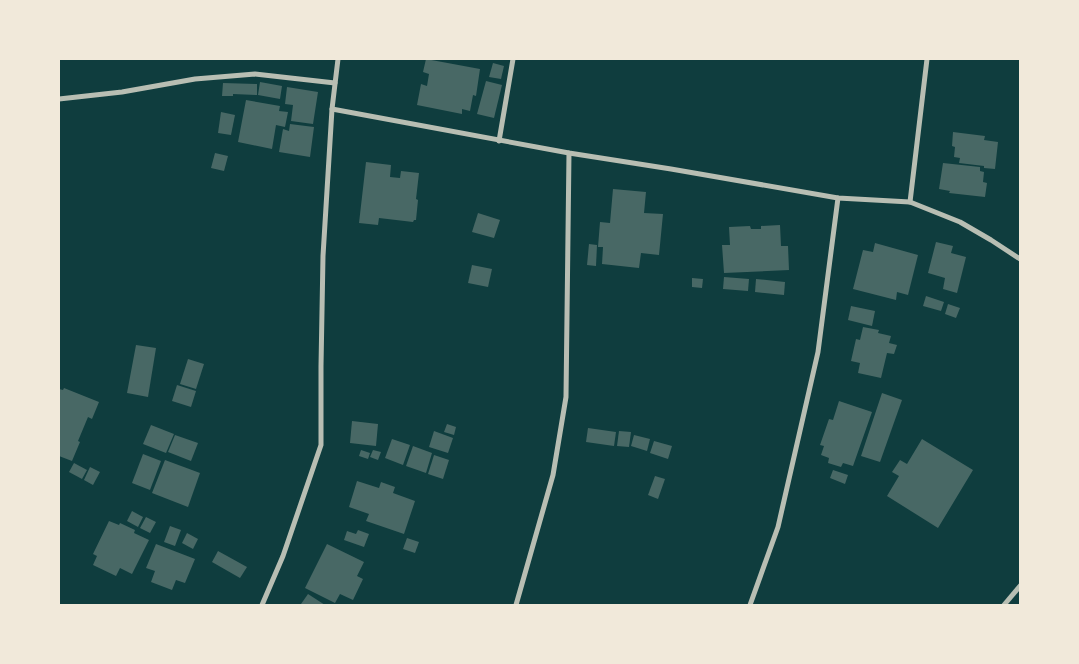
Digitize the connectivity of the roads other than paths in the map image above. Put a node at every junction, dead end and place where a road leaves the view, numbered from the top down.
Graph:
1 (338, 59) edge
2 (513, 59) edge
3 (927, 59) edge
4 (335, 83) junction
5 (59, 99) edge
6 (332, 109) junction
7 (499, 141) junction
8 (569, 153) junction
9 (838, 198) junction
10 (910, 202) junction
11 (1020, 259) edge
12 (1020, 586) edge
13 (262, 605) edge
14 (516, 605) edge
15 (750, 605) edge
16 (1004, 605) edge

1 - 4 street
2 - 7 street
3 - 10 street
4 - 5 street
4 - 6 street
6 - 7 street
6 - 13 street
7 - 8 street
8 - 9 street
8 - 14 street
9 - 10 street
9 - 15 street
10 - 11 street
12 - 16 street

